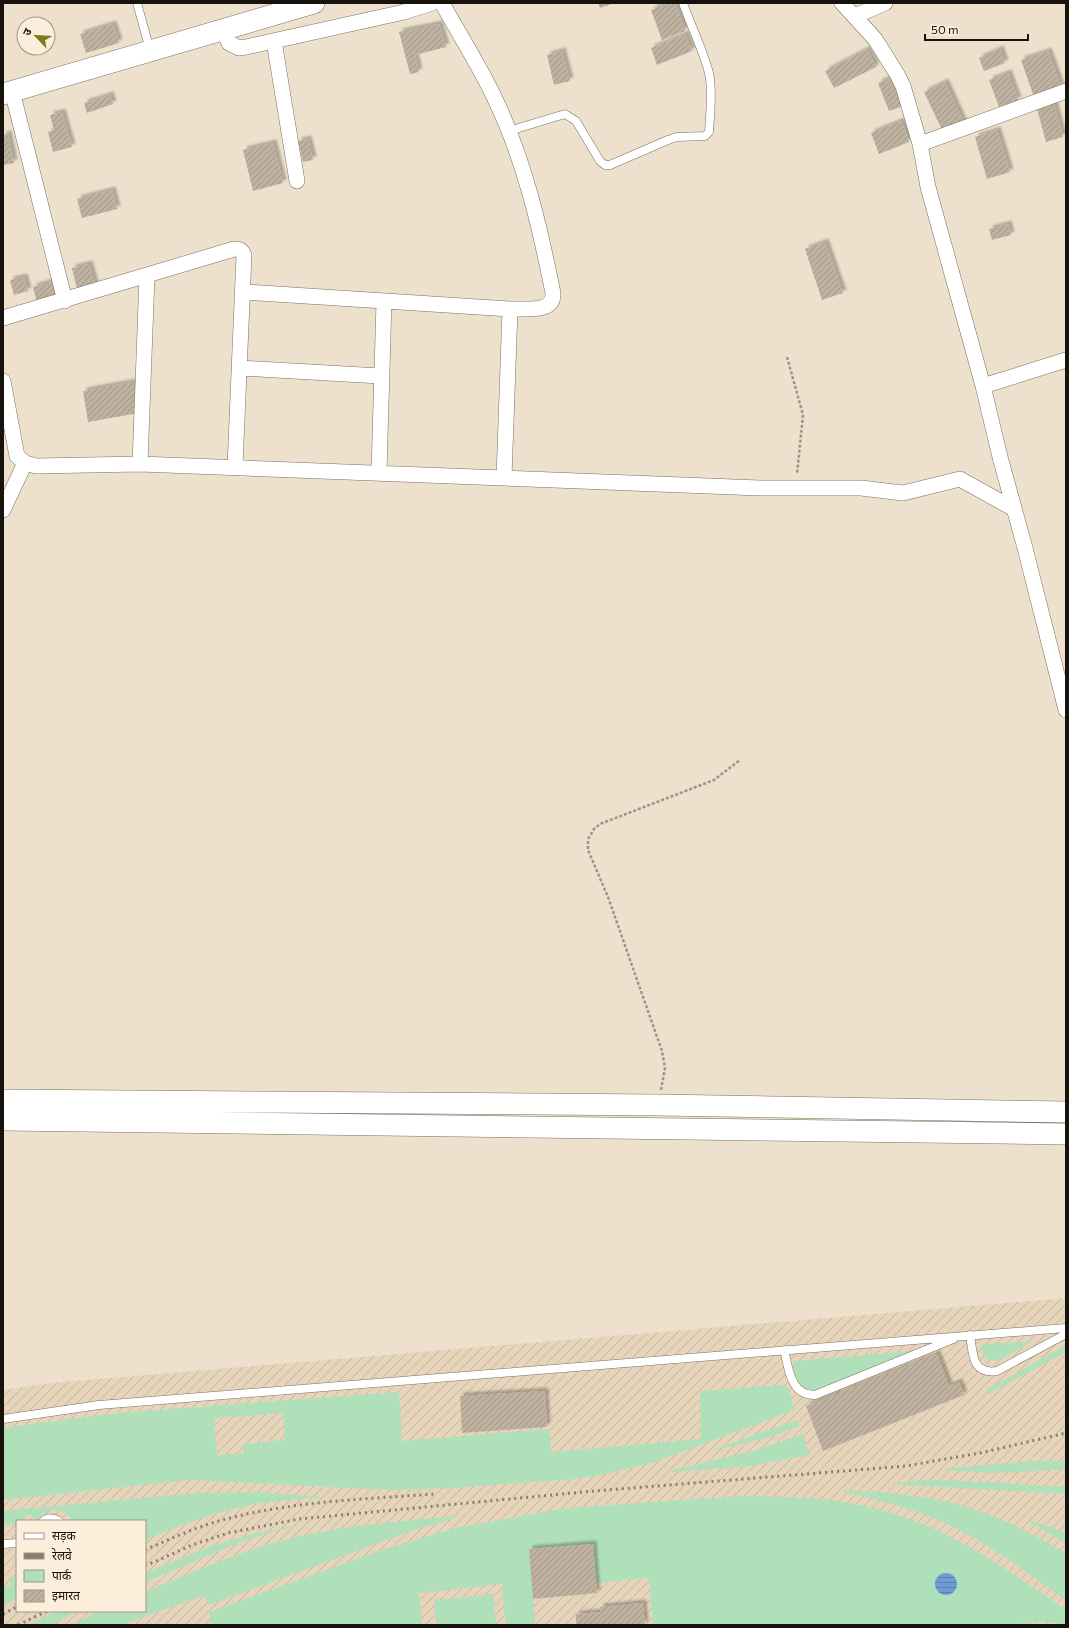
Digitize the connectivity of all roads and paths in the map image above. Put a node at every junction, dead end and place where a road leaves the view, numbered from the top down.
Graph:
1 (137, 3) edge
2 (314, 3) edge
3 (432, 3) edge
4 (442, 3) edge
5 (683, 3) edge
6 (842, 3) edge
7 (885, 3) edge
8 (855, 16) junction
9 (223, 29) junction
10 (274, 41) junction
11 (150, 50) junction
12 (1066, 91) edge
13 (7, 92) edge
14 (509, 131) junction
15 (920, 144) junction
16 (297, 181) dead end
17 (147, 276) junction
18 (244, 292) junction
19 (65, 301) junction
20 (384, 301) junction
21 (510, 309) junction
22 (3, 318) edge
23 (787, 357) dead end
24 (1066, 360) edge
25 (240, 368) junction
26 (380, 376) junction
27 (3, 381) edge
28 (983, 386) junction
29 (25, 463) junction
30 (140, 464) junction
31 (235, 467) junction
32 (378, 472) junction
33 (504, 478) junction
34 (795, 489) junction
35 (1014, 509) junction
36 (3, 510) edge
37 (1066, 710) edge
38 (740, 760) dead end
39 (3, 1100) edge
40 (658, 1105) junction
41 (1066, 1112) edge
42 (3, 1120) edge
43 (1066, 1134) edge
44 (1066, 1328) edge
45 (1066, 1334) edge
46 (970, 1335) junction
47 (960, 1336) junction
48 (784, 1350) junction
49 (3, 1419) edge
50 (44, 1520) edge
51 (57, 1520) edge
52 (16, 1543) edge
53 (3, 1544) edge

1 - 11 lane
2 - 9 street
3 - 10 street
4 - 14 street
5 - 14 lane
6 - 8 street
7 - 8 street
8 - 15 street
9 - 10 street
9 - 11 street
10 - 16 street
11 - 13 street
12 - 15 street
13 - 19 street
14 - 21 street
15 - 28 street
17 - 18 street
17 - 19 street
17 - 30 street
18 - 20 street
18 - 25 street
19 - 22 street
20 - 21 street
20 - 26 street
21 - 33 street
23 - 34 path
24 - 28 street
25 - 26 street
25 - 31 street
26 - 32 street
27 - 29 street
28 - 35 street
29 - 30 street
29 - 36 street
30 - 31 street
31 - 32 street
32 - 33 street
33 - 34 street
34 - 35 street
35 - 37 street
38 - 40 path
39 - 40 street
40 - 41 street
42 - 43 street
44 - 46 lane
45 - 46 lane
46 - 47 lane
47 - 48 lane
47 - 48 lane
48 - 49 lane
50 - 51 lane
52 - 53 lane

